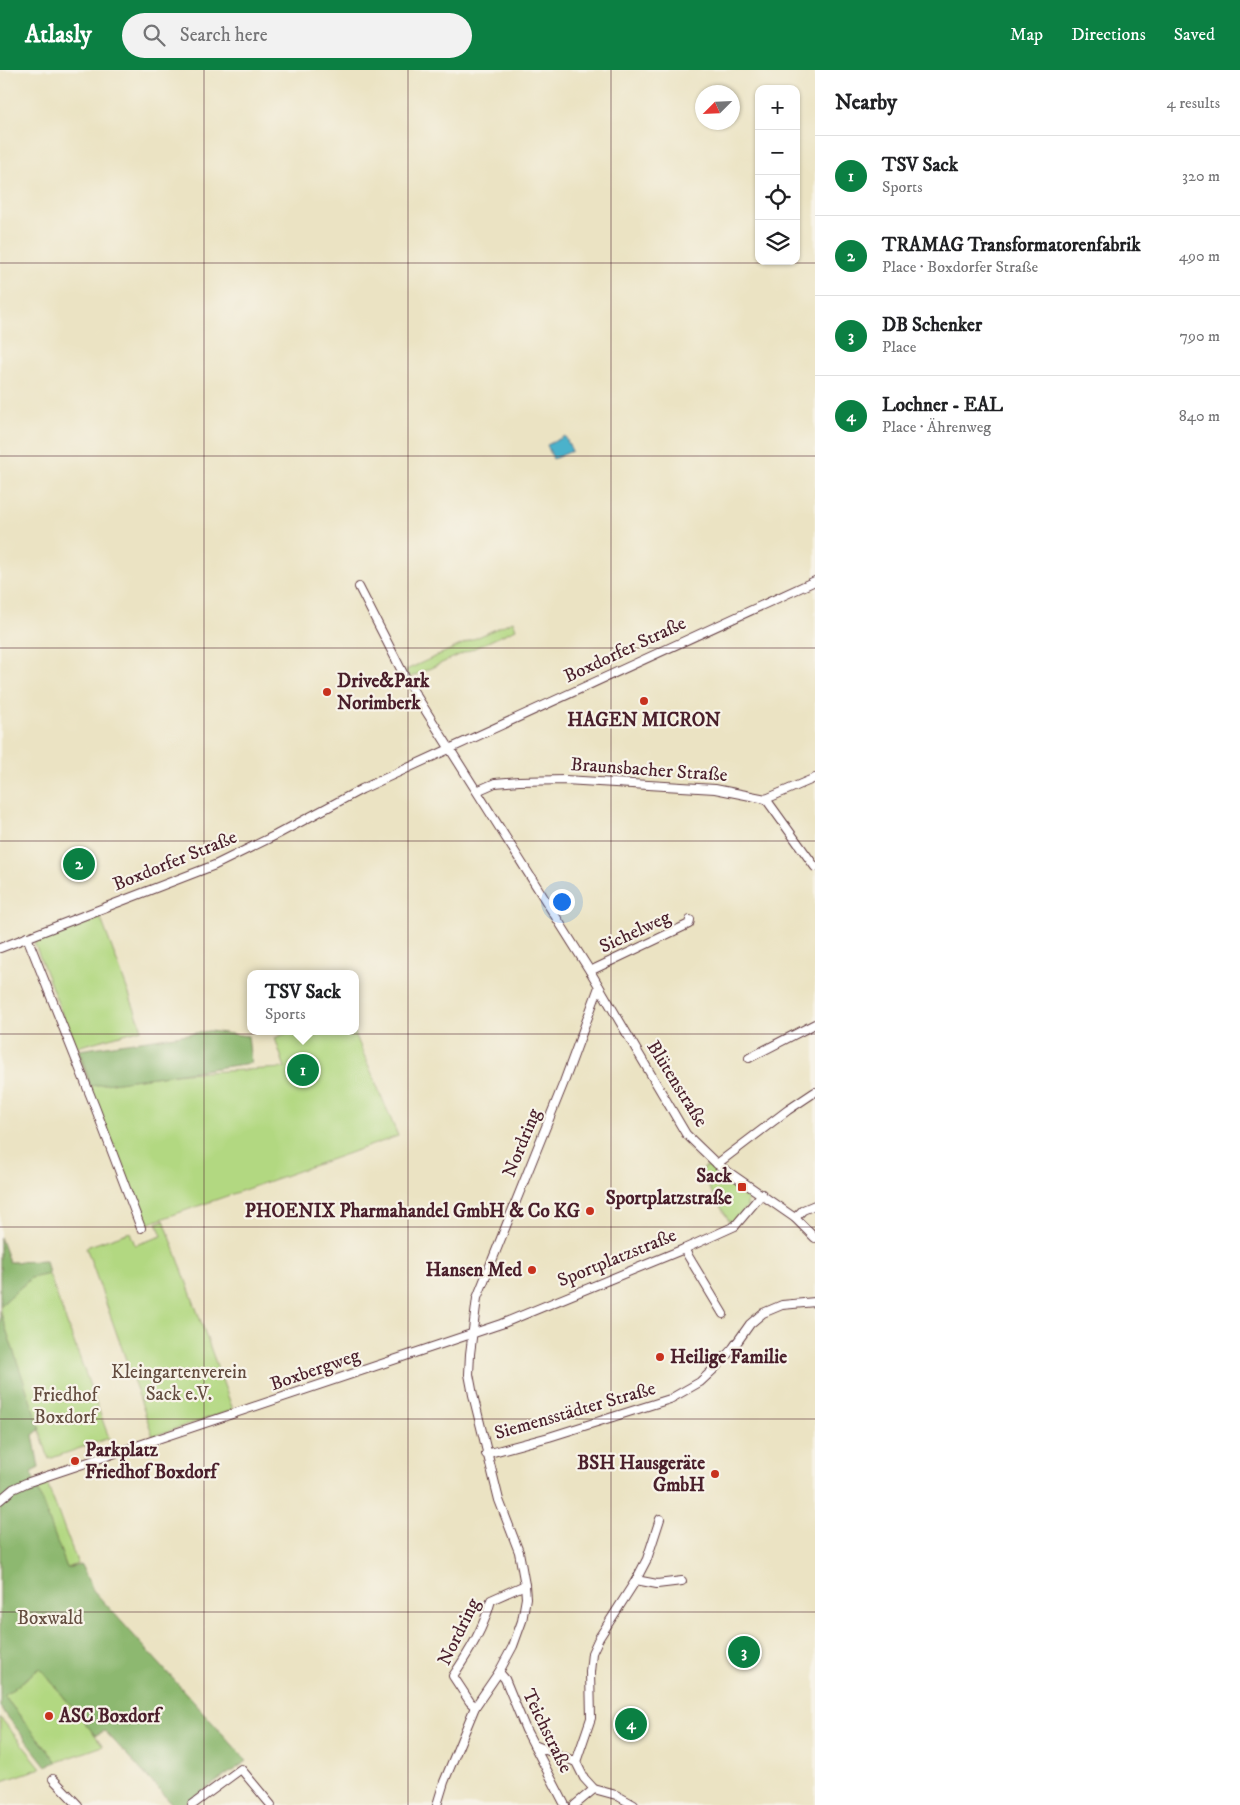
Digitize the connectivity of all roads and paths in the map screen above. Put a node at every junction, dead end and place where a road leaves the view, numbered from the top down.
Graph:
1 (815, 581) edge
2 (358, 587) dead end
3 (449, 748) junction
4 (815, 778) edge
5 (477, 791) junction
6 (766, 799) junction
7 (815, 867) edge
8 (690, 920) dead end
9 (27, 937) junction
10 (0, 948) edge
11 (590, 971) junction
12 (599, 987) junction
13 (815, 1024) edge
14 (749, 1058) dead end
15 (815, 1092) edge
16 (717, 1164) junction
17 (762, 1194) junction
18 (815, 1205) edge
19 (795, 1218) junction
20 (141, 1228) dead end
21 (815, 1238) edge
22 (684, 1249) junction
23 (815, 1302) edge
24 (724, 1314) dead end
25 (472, 1333) junction
26 (486, 1454) junction
27 (0, 1500) edge
28 (660, 1520) dead end
29 (636, 1580) junction
30 (682, 1581) dead end
31 (525, 1584) junction
32 (499, 1672) junction
33 (475, 1707) junction
34 (534, 1745) junction
35 (576, 1762) junction
36 (53, 1779) dead end
37 (594, 1788) junction
38 (78, 1805) edge
39 (192, 1805) edge
40 (270, 1805) edge
41 (437, 1805) edge
42 (565, 1805) edge
43 (575, 1805) edge
44 (634, 1805) edge

1 - 3 street, Boxdorfer Straße
2 - 3 street
3 - 5 street
3 - 9 street, Boxdorfer Straße
4 - 6 street
5 - 6 street, Braunsbacher Straße
5 - 11 street
6 - 7 street
8 - 11 street, Sichelweg
9 - 10 street, Boxdorfer Straße
9 - 20 street
11 - 12 street
12 - 16 street, Blütenstraße
12 - 25 street, Nordring
13 - 14 street
15 - 16 street
16 - 17 street, Blütenstraße
17 - 19 street, Blütenstraße
17 - 22 street, Sportplatzstraße
18 - 19 street
19 - 21 street, Blütenstraße
22 - 24 street
22 - 25 street, Sportplatzstraße
23 - 26 street, Siemensstädter Straße
25 - 26 street, Nordring
25 - 27 street, Boxbergweg
26 - 31 street, Nordring
28 - 29 street
29 - 30 street
29 - 35 street
31 - 32 street, Nordring
31 - 33 street, Nordring
32 - 33 street, Nordring
32 - 34 street, Teichstraße
33 - 41 street, Nordring
34 - 35 street
34 - 42 street, Teichstraße
35 - 37 street
36 - 38 street
37 - 43 street
37 - 44 street
39 - 40 street

